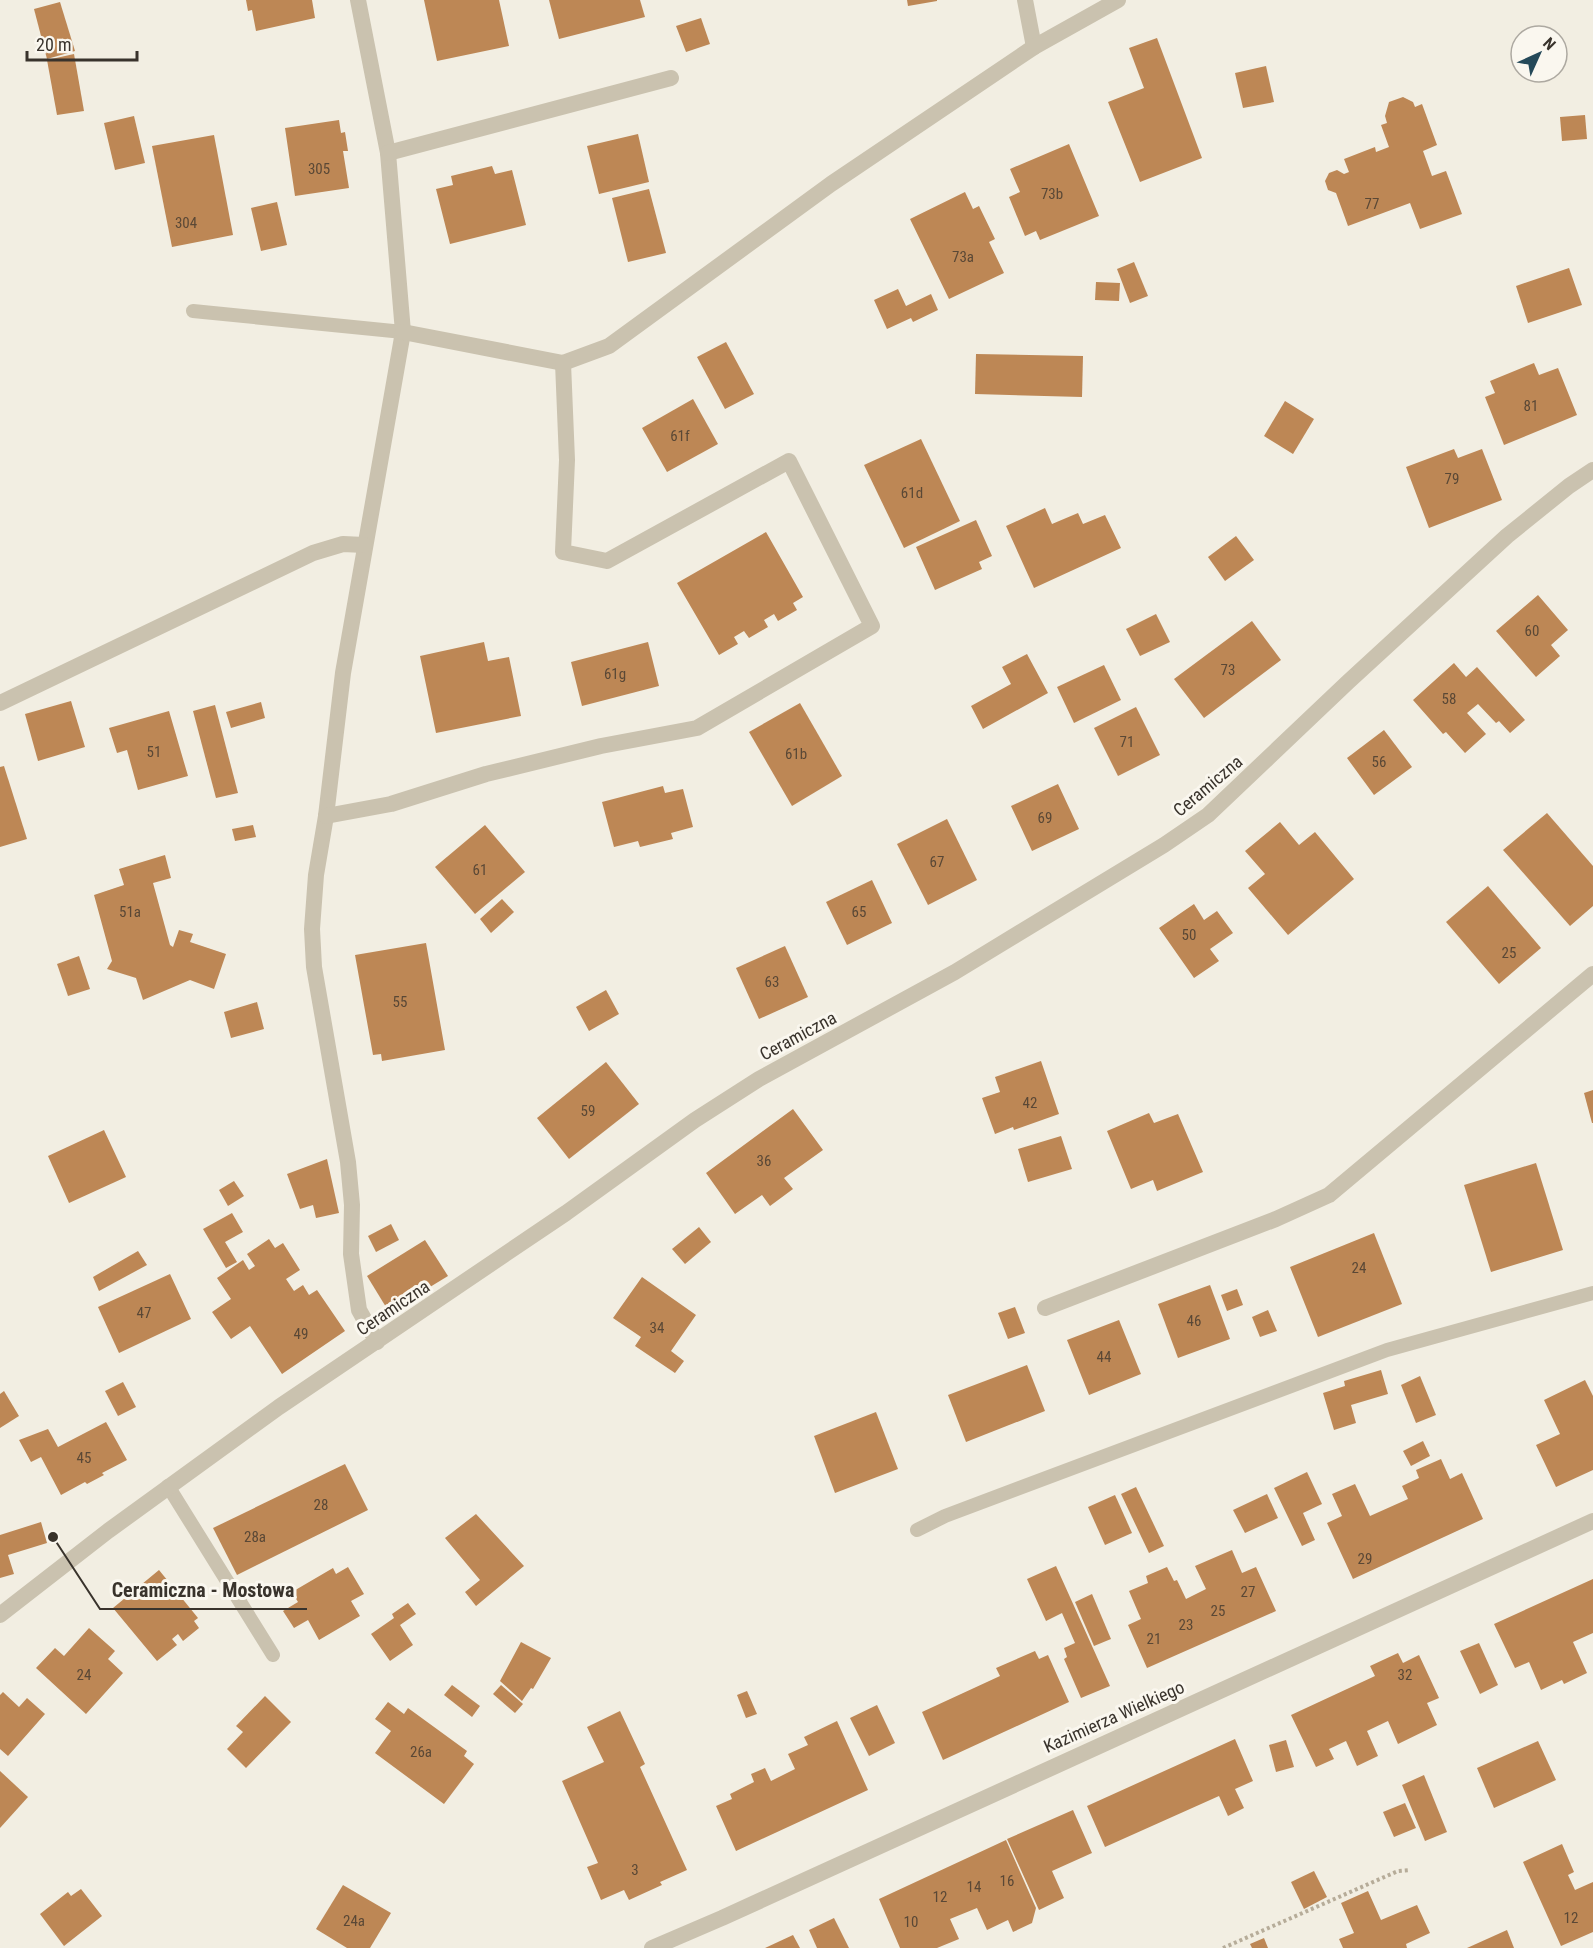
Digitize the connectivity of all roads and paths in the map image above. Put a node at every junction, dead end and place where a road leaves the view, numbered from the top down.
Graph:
1 (358, 0) edge
2 (1025, 0) edge
3 (1118, 0) edge
4 (1034, 47) junction
5 (671, 78) dead end
6 (388, 153) junction
7 (193, 311) dead end
8 (403, 332) junction
9 (563, 363) junction
10 (1593, 470) edge
11 (364, 545) junction
12 (0, 703) edge
13 (326, 816) junction
14 (1593, 974) edge
15 (1593, 1293) edge
16 (1045, 1308) dead end
17 (377, 1342) junction
18 (168, 1486) junction
19 (1593, 1521) edge
20 (917, 1530) dead end
21 (0, 1615) edge
22 (273, 1655) dead end
23 (1410, 1870) dead end
24 (652, 1948) edge
25 (1223, 1948) edge

1 - 6 street
2 - 4 street
3 - 4 street
4 - 9 street
5 - 6 street
6 - 8 street
7 - 8 lane
8 - 9 street
8 - 11 street
9 - 13 street
10 - 17 street, Ceramiczna
11 - 12 street
11 - 13 street
13 - 17 street
14 - 16 street
15 - 20 lane
17 - 18 street, Ceramiczna
18 - 21 street, Ceramiczna
18 - 22 lane
19 - 24 street, Kazimierza Wielkiego
23 - 25 path

